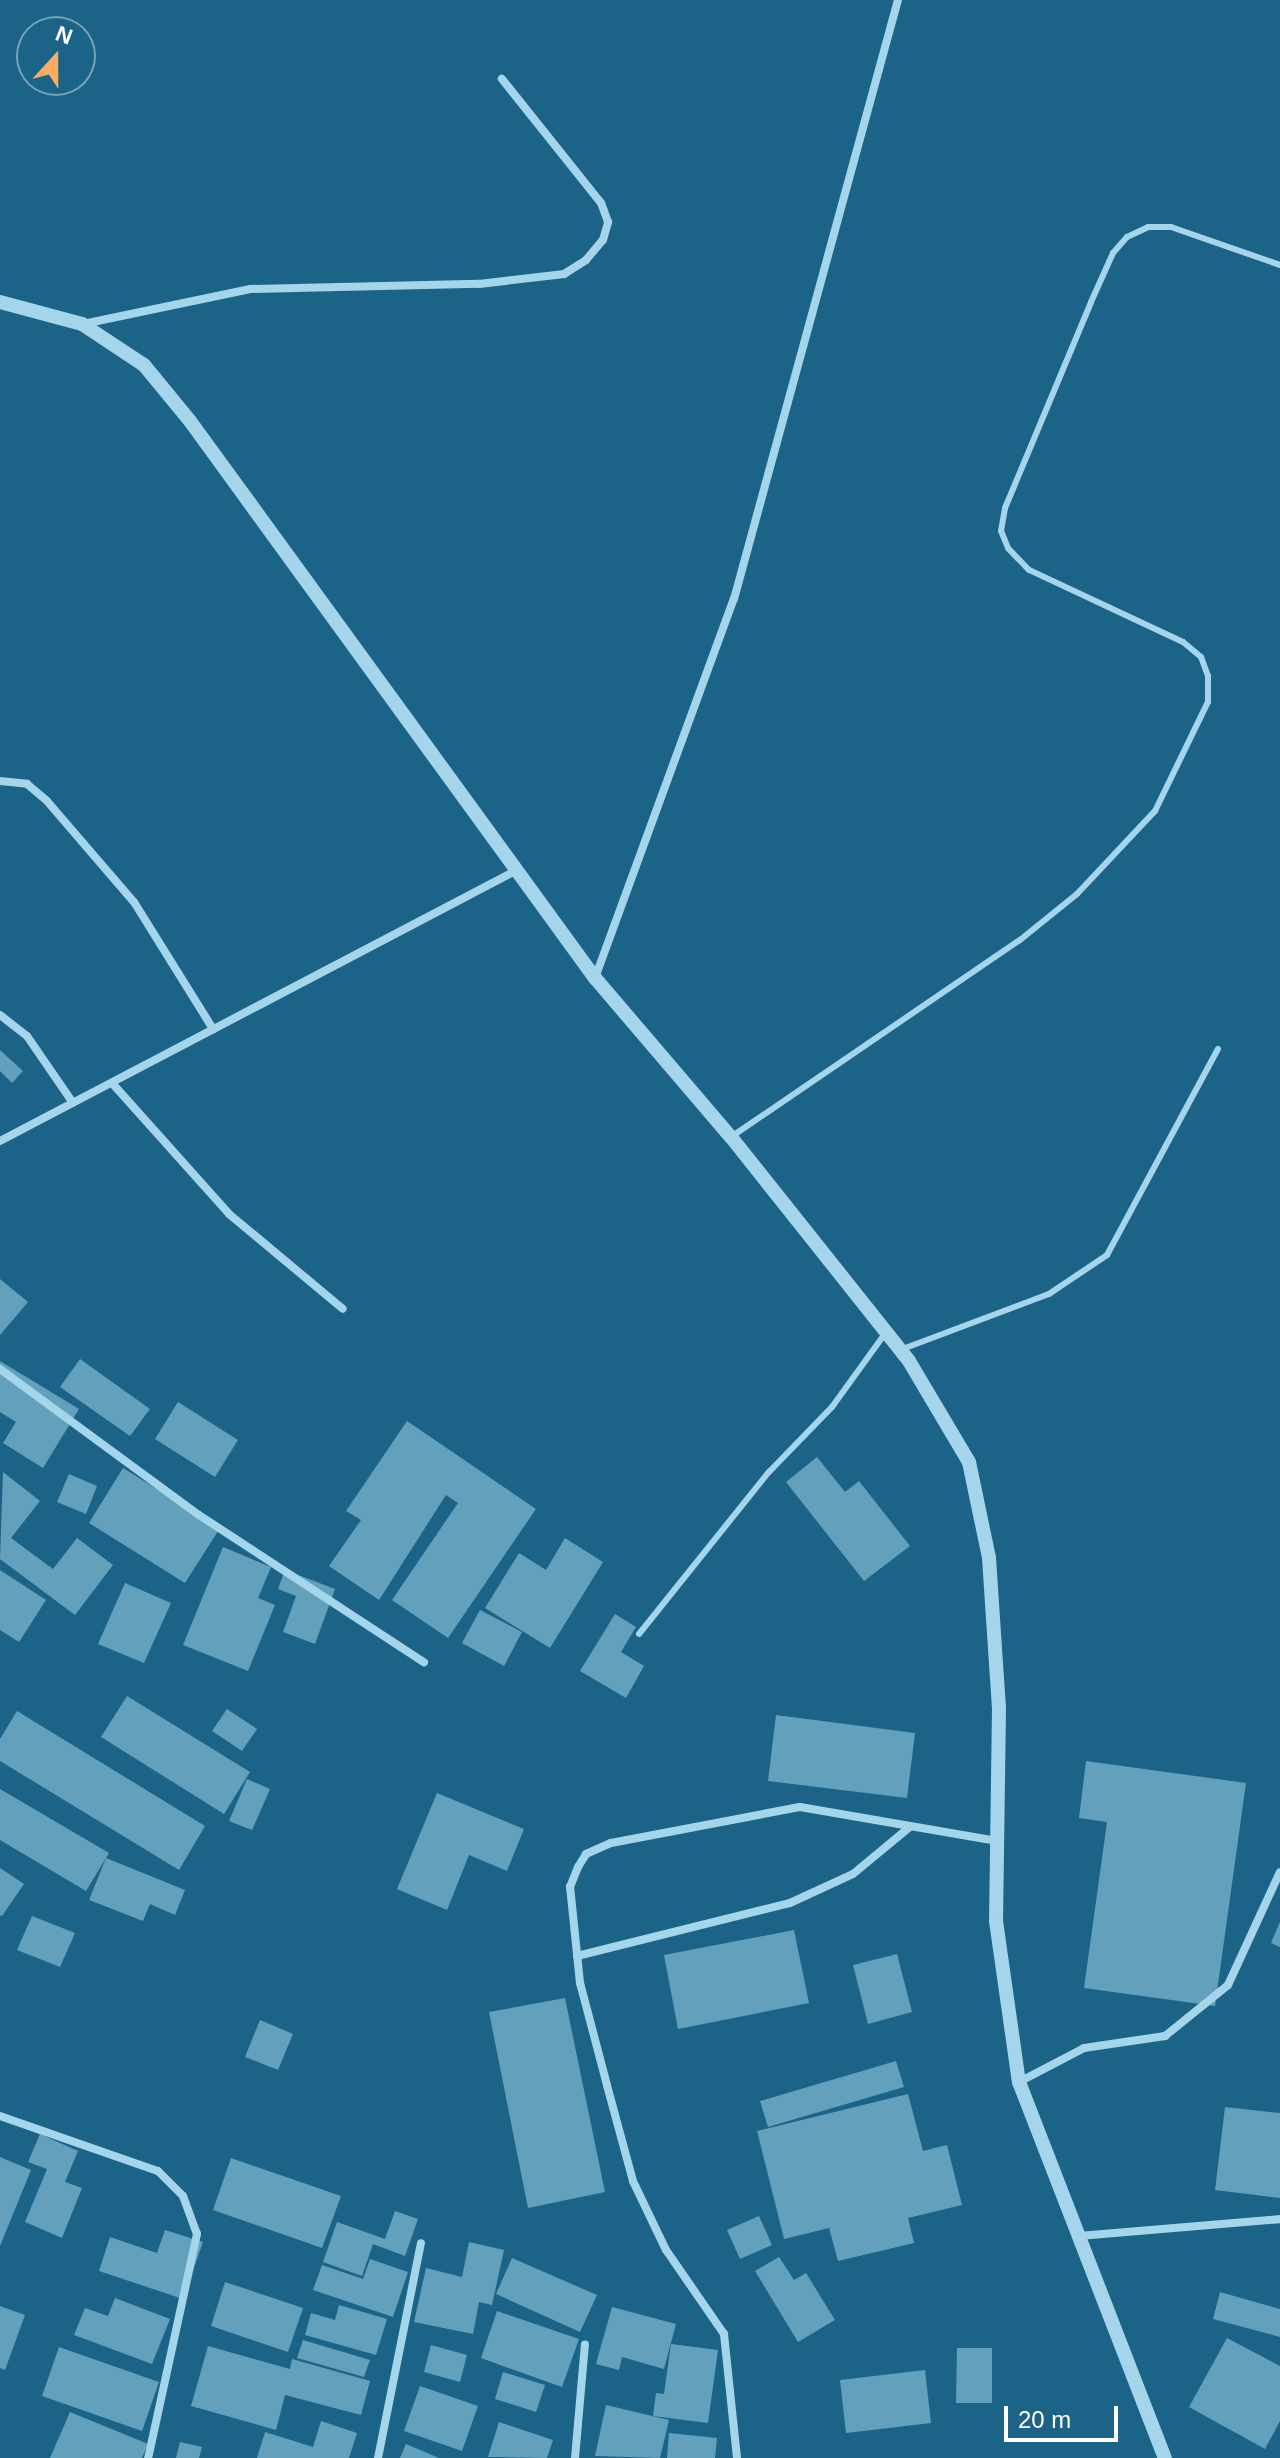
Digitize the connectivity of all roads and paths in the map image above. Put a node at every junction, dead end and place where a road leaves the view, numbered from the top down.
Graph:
1 (898, 0) edge
2 (502, 79) dead end
3 (1280, 265) edge
4 (0, 302) edge
5 (82, 324) junction
6 (0, 781) edge
7 (517, 870) junction
8 (595, 978) junction
9 (0, 1015) edge
10 (213, 1029) junction
11 (1218, 1049) dead end
12 (112, 1083) junction
13 (73, 1103) junction
14 (731, 1137) junction
15 (0, 1141) edge
16 (343, 1309) dead end
17 (886, 1332) junction
18 (900, 1350) junction
19 (0, 1369) edge
20 (639, 1634) dead end
21 (424, 1662) dead end
22 (911, 1826) junction
23 (997, 1841) junction
24 (1280, 1872) edge
25 (577, 1956) junction
26 (1019, 2082) junction
27 (0, 2116) edge
28 (1280, 2219) edge
29 (1079, 2236) junction
30 (421, 2243) dead end
31 (585, 2344) dead end
32 (148, 2458) edge
33 (378, 2458) edge
34 (575, 2458) edge
35 (737, 2458) edge
36 (1165, 2458) edge

1 - 8 street
2 - 5 street
3 - 14 lane
4 - 5 street
5 - 7 street
6 - 10 street
7 - 8 street
7 - 10 street
8 - 14 street
9 - 13 street
10 - 12 street
11 - 18 lane
12 - 13 street
12 - 16 street
13 - 15 street
14 - 17 street
17 - 18 street
17 - 20 lane
18 - 23 street
19 - 21 street
22 - 23 street
22 - 25 street
22 - 25 street
23 - 26 street
24 - 26 street
25 - 35 street
26 - 29 street
27 - 32 street
28 - 29 street
29 - 36 street
30 - 33 street
31 - 34 street

